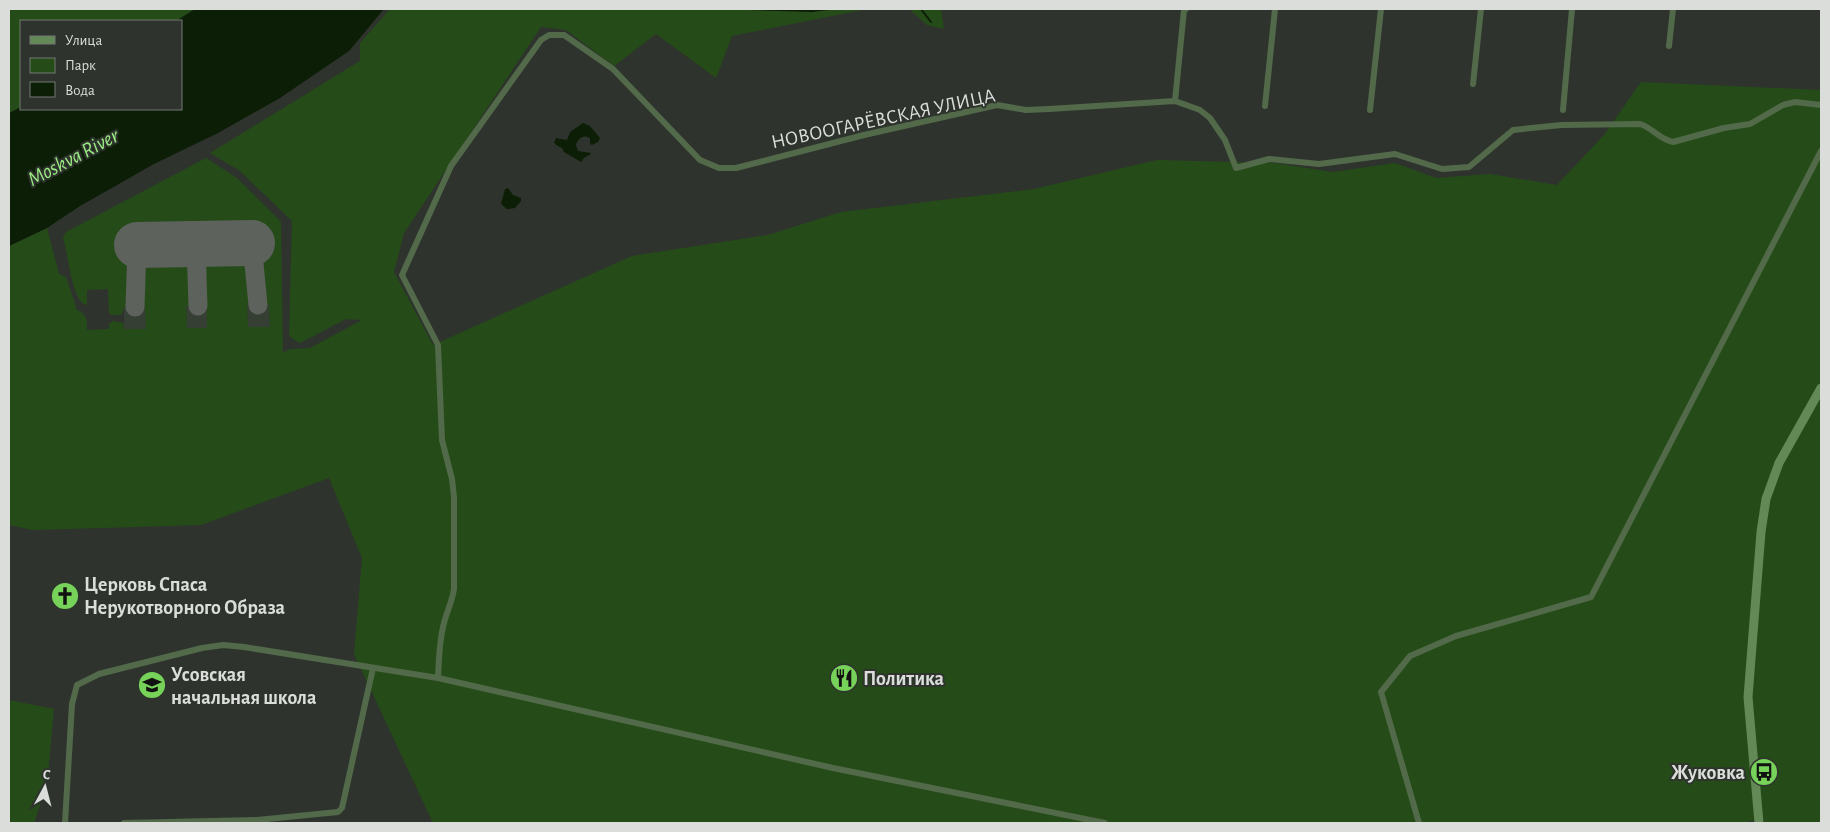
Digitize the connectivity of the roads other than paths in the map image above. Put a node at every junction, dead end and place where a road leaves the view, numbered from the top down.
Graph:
1 (1186, 9) edge
2 (1275, 9) edge
3 (1381, 9) edge
4 (1481, 9) edge
5 (1572, 9) edge
6 (1673, 9) edge
7 (1669, 46) dead end
8 (1472, 84) dead end
9 (1175, 101) junction
10 (1821, 105) edge
11 (1265, 106) dead end
12 (1370, 110) dead end
13 (1563, 110) dead end
14 (1821, 151) edge
15 (1821, 388) edge
16 (373, 668) junction
17 (438, 678) junction
18 (257, 822) edge
19 (1760, 822) edge
20 (65, 823) edge
21 (124, 823) edge
22 (185, 823) edge
23 (1104, 823) edge
24 (1419, 823) edge

1 - 9 street
2 - 11 street
3 - 12 street
4 - 8 street
5 - 13 street
6 - 7 street
9 - 10 street, НОВООГАРЁВСКАЯ УЛИЦА
9 - 17 street, НОВООГАРЁВСКАЯ УЛИЦА
14 - 24 street
15 - 19 main road
16 - 17 street
16 - 18 street
16 - 20 street
17 - 23 street
18 - 22 street
21 - 22 street

